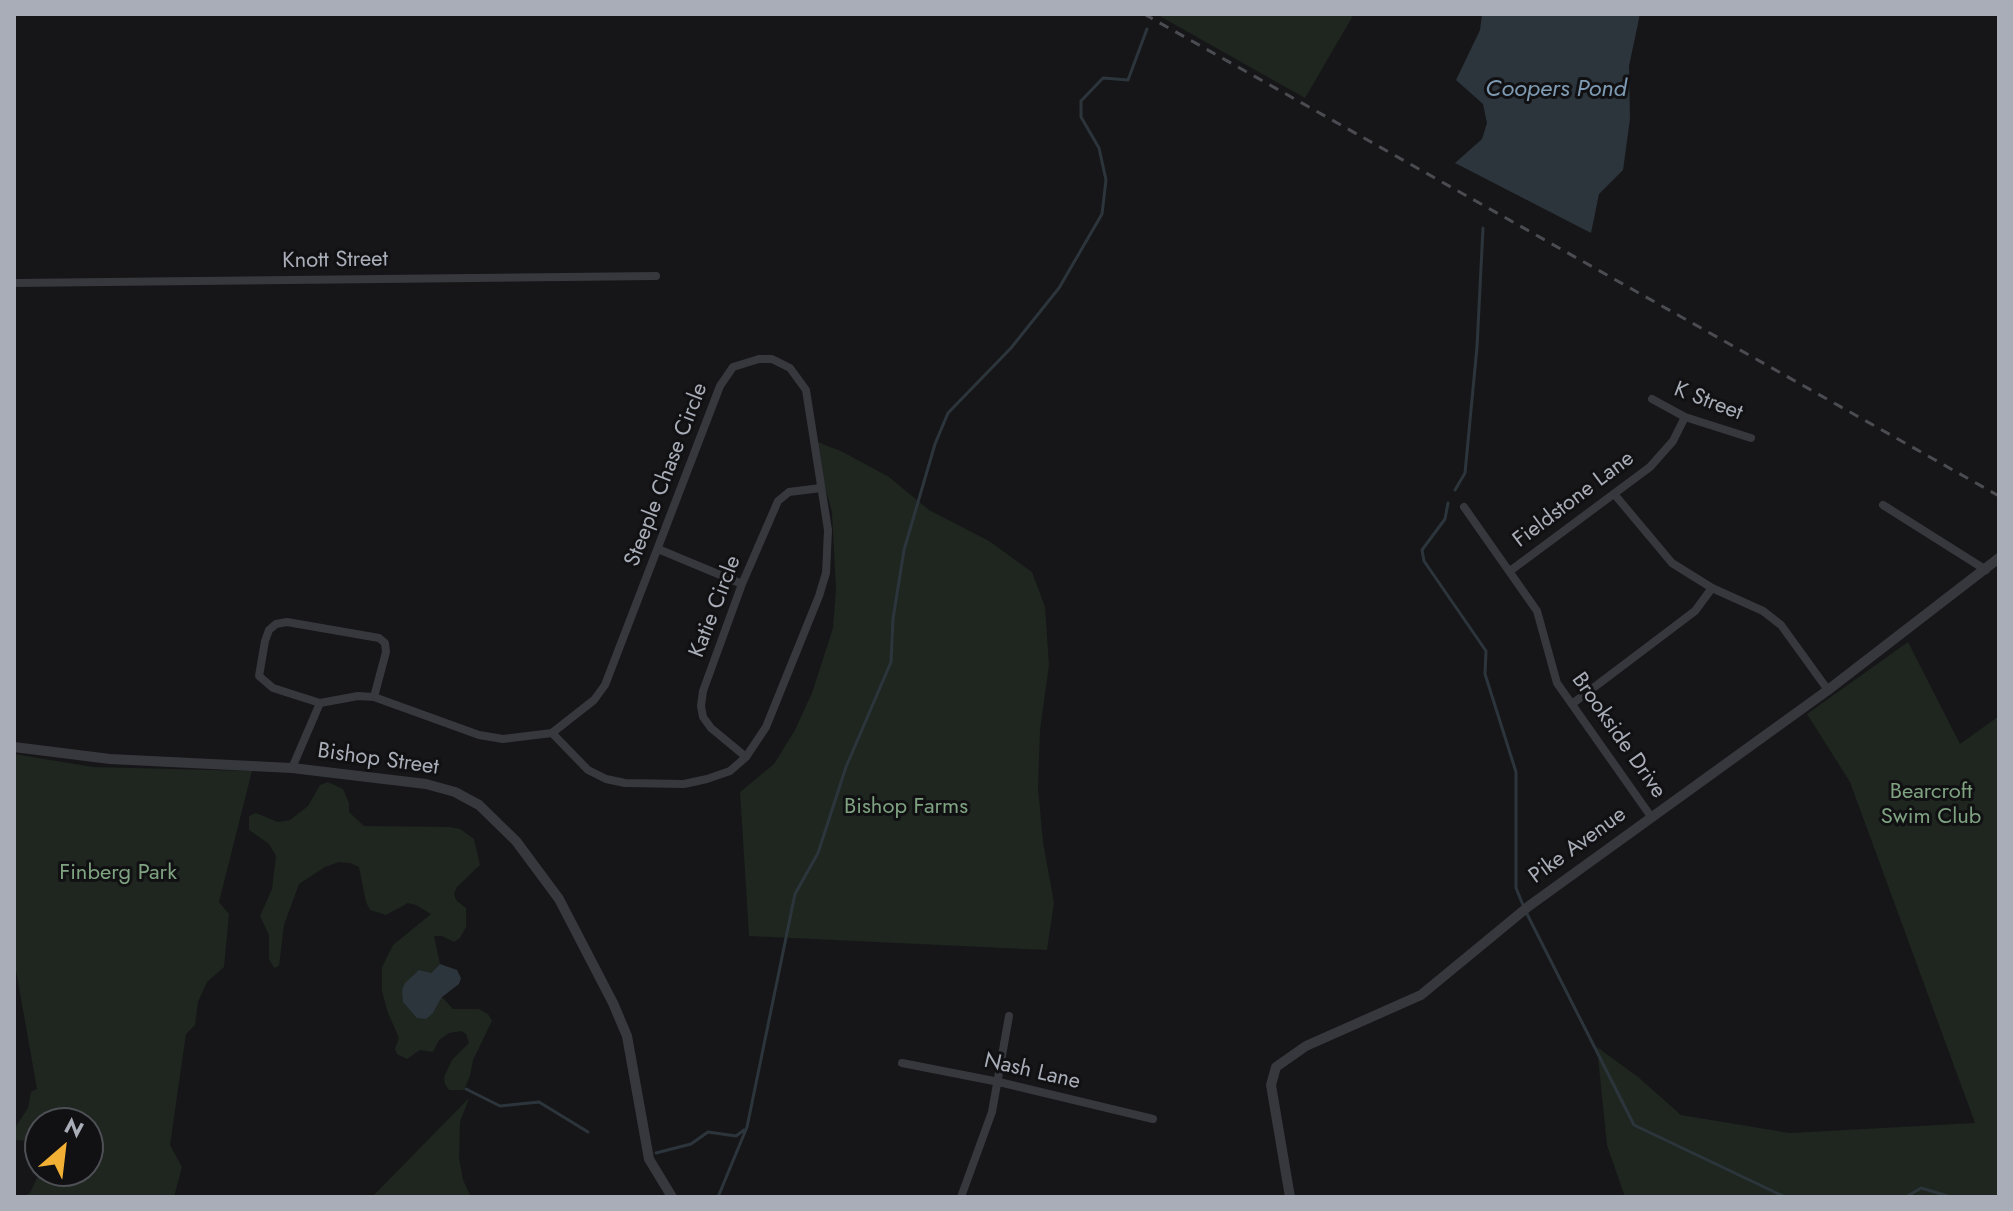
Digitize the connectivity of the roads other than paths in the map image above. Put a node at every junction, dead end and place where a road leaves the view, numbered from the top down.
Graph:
1 (656, 276) dead end
2 (14, 283) edge
3 (1652, 399) dead end
4 (1685, 417) junction
5 (1751, 438) dead end
6 (821, 488) junction
7 (1615, 495) junction
8 (1883, 505) dead end
9 (1464, 507) dead end
10 (658, 549) junction
11 (1998, 561) edge
12 (1986, 570) junction
13 (1510, 571) junction
14 (742, 584) junction
15 (1712, 588) junction
16 (1828, 690) junction
17 (374, 697) junction
18 (320, 703) junction
19 (1572, 704) junction
20 (552, 733) junction
21 (14, 747) edge
22 (746, 757) junction
23 (292, 768) junction
24 (1652, 818) junction
25 (1009, 1016) dead end
26 (902, 1063) dead end
27 (999, 1082) junction
28 (1153, 1119) dead end
29 (672, 1197) edge
30 (961, 1197) edge
31 (1290, 1197) edge

1 - 2 street, Knott Street
3 - 4 street, K Street
4 - 5 street, K Street
4 - 7 street, Fieldstone Lane
6 - 10 street, Steeple Chase Circle
6 - 14 street, Katie Circle
6 - 22 street, Steeple Chase Circle
7 - 13 street, Fieldstone Lane
7 - 15 street
8 - 12 street
9 - 13 street, Brookside Drive
10 - 14 street
10 - 20 street, Steeple Chase Circle
11 - 12 street, Pike Avenue
12 - 16 street, Pike Avenue
13 - 19 street, Brookside Drive
14 - 22 street, Katie Circle
15 - 16 street
15 - 19 street
16 - 24 street, Pike Avenue
17 - 18 street
17 - 18 street
17 - 20 street
18 - 23 street
19 - 24 street, Brookside Drive
20 - 22 street, Steeple Chase Circle
21 - 23 street, Bishop Street
23 - 29 street, Bishop Street
24 - 31 street, Pike Avenue
25 - 27 street
26 - 27 street, Nash Lane
27 - 28 street, Nash Lane
27 - 30 street

